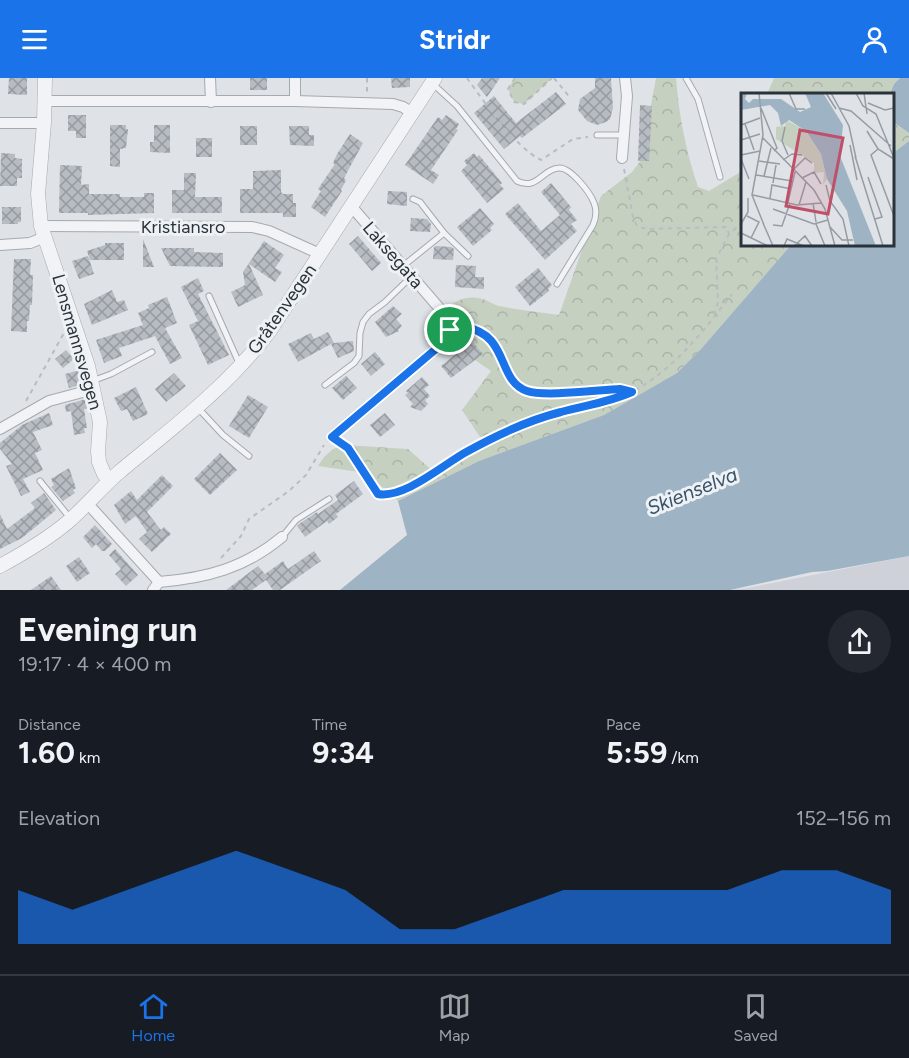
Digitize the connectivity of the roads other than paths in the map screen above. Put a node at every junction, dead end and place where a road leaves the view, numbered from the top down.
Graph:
1 (45, 78) edge
2 (210, 78) edge
3 (295, 78) edge
4 (625, 78) edge
5 (689, 79) edge
6 (434, 81) edge
7 (45, 101) junction
8 (295, 101) junction
9 (210, 102) junction
10 (412, 113) junction
11 (0, 123) edge
12 (44, 123) junction
13 (597, 135) road end
14 (624, 135) junction
15 (622, 158) road end
16 (720, 177) dead end
17 (413, 199) dead end
18 (352, 207) junction
19 (43, 231) junction
20 (444, 233) junction
21 (0, 245) edge
22 (320, 254) junction
23 (468, 256) dead end
24 (403, 266) junction
25 (411, 276) junction
26 (557, 284) dead end
27 (209, 296) dead end
28 (152, 352) dead end
29 (241, 366) junction
30 (93, 385) junction
31 (325, 385) dead end
32 (197, 406) junction
33 (0, 429) edge
34 (332, 437) road end
35 (249, 456) dead end
36 (40, 481) dead end
37 (109, 481) junction
38 (329, 499) dead end
39 (88, 504) junction
40 (71, 520) junction
41 (282, 537) joint
42 (0, 565) edge
43 (157, 587) edge

1 - 7 street, Lensmannsvegen
2 - 9 street
3 - 8 street
4 - 14 street
5 - 16 lane
6 - 10 street, Gråtenvegen
6 - 26 lane
7 - 9 street
7 - 12 street, Lensmannsvegen
8 - 9 street
8 - 10 street
10 - 18 street, Gråtenvegen
11 - 12 street
12 - 19 street, Lensmannsvegen
13 - 14 lane
14 - 15 street
17 - 20 lane
18 - 22 street, Gråtenvegen
18 - 24 street, Laksegata
19 - 21 street
19 - 22 street, Kristiansro
19 - 30 street, Lensmannsvegen
20 - 23 lane
20 - 24 lane
22 - 29 street, Gråtenvegen
24 - 25 street, Laksegata
25 - 31 lane
25 - 34 street, Laksegata
27 - 29 lane
28 - 30 lane
29 - 32 street, Gråtenvegen
30 - 33 street
30 - 37 street, Lensmannsvegen
32 - 35 lane
32 - 37 street, Gråtenvegen
36 - 40 lane
37 - 39 street, Gråtenvegen
38 - 41 lane
39 - 40 street, Gråtenvegen
39 - 43 street
40 - 42 street, Gråtenvegen
41 - 43 street

